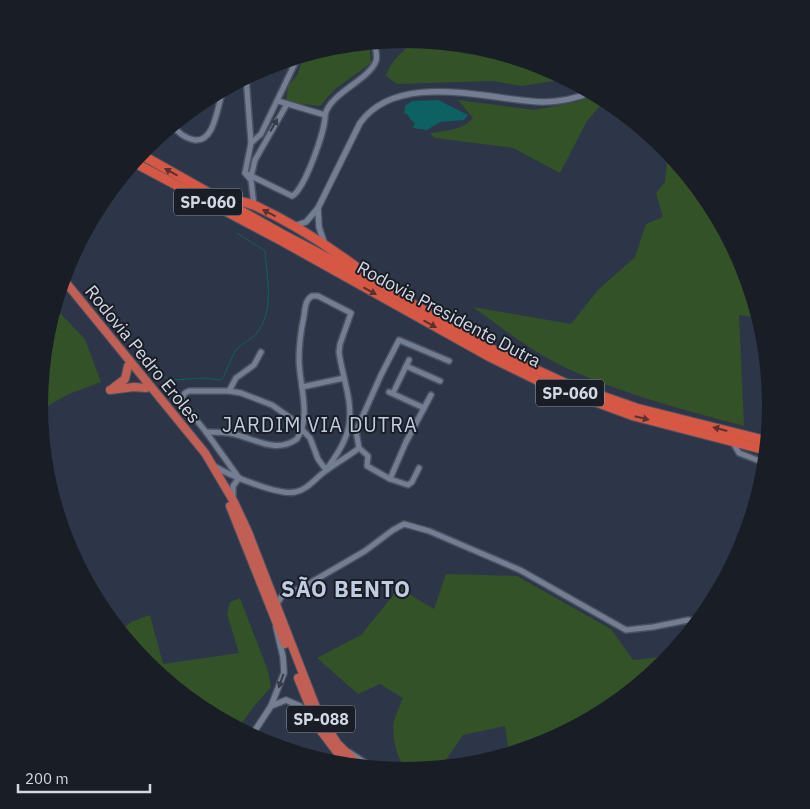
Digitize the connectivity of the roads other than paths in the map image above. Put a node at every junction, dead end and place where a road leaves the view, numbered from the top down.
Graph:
1 (375, 49) edge
2 (294, 65) edge
3 (247, 84) edge
4 (583, 95) edge
5 (221, 99) edge
6 (278, 101) junction
7 (287, 104) junction
8 (325, 115) junction
9 (177, 130) edge
10 (251, 143) junction
11 (263, 144) junction
12 (147, 158) edge
13 (140, 166) edge
14 (249, 176) junction
15 (206, 191) junction
16 (254, 205) junction
17 (318, 208) junction
18 (294, 226) junction
19 (325, 245) junction
20 (69, 286) edge
21 (383, 287) junction
22 (67, 291) edge
23 (261, 352) dead end
24 (449, 361) dead end
25 (128, 366) junction
26 (344, 378) junction
27 (440, 382) dead end
28 (302, 387) junction
29 (146, 388) junction
30 (229, 391) junction
31 (430, 395) dead end
32 (424, 408) junction
33 (302, 428) junction
34 (206, 432) junction
35 (760, 439) edge
36 (731, 440) junction
37 (360, 448) junction
38 (759, 448) edge
39 (757, 460) edge
40 (211, 464) junction
41 (419, 468) dead end
42 (326, 470) junction
43 (239, 478) junction
44 (390, 479) junction
45 (234, 502) junction
46 (270, 590) junction
47 (282, 596) junction
48 (276, 605) junction
49 (276, 620) junction
50 (689, 620) edge
51 (271, 706) junction
52 (318, 727) junction
53 (256, 729) edge
54 (328, 731) junction
55 (340, 756) edge
56 (351, 757) edge
57 (359, 758) edge

1 - 8 street
2 - 6 street
3 - 10 street
4 - 17 street
5 - 9 street
6 - 7 street
6 - 10 street
7 - 8 street
11 -> 7 street
8 - 14 street
10 - 11 street
10 - 14 street
11 - 14 street
15 -> 12 highway, Rodovia Presidente Dutra / SP-060
13 -> 36 highway, Rodovia Presidente Dutra / SP-060
14 - 16 street
15 - 16 highway
15 - 21 highway, Rodovia Presidente Dutra / SP-060
18 -> 16 highway
17 - 18 street
17 - 19 street
18 - 19 highway
19 - 21 highway
20 - 40 highway, Rodovia Pedro Eroles / SP-088
35 -> 21 highway, Rodovia Presidente Dutra / SP-060
22 - 25 highway, Rodovia Pedro Eroles / SP-088
23 - 30 street
24 - 37 street
25 - 29 highway, Rodovia Pedro Eroles / SP-088
25 - 29 highway
26 - 28 street
26 - 28 street
26 - 42 street
27 - 32 street
28 - 33 street
29 - 49 highway, Rodovia Pedro Eroles / SP-088
30 - 33 street
30 - 34 street
31 - 32 street
32 - 44 street
33 - 34 street
33 - 42 street
34 - 43 street
36 - 38 highway, Rodovia Presidente Dutra / SP-060
36 - 39 street
37 - 42 street
37 - 44 street
40 - 43 street
40 - 45 highway, Rodovia Pedro Eroles / SP-088
41 - 44 street
42 - 43 street
43 - 45 street
45 - 46 highway, Rodovia Pedro Eroles / SP-088
46 - 47 street
46 - 48 highway, Rodovia Pedro Eroles / SP-088
47 - 48 street
47 - 50 street
48 - 54 highway, Rodovia Pedro Eroles / SP-088
49 -> 51 street
49 - 52 highway, Rodovia Pedro Eroles / SP-088
51 - 52 street
51 - 53 street
52 - 55 highway, Rodovia Pedro Eroles / SP-088
54 - 56 highway, Rodovia Pedro Eroles / SP-088
54 - 57 street

